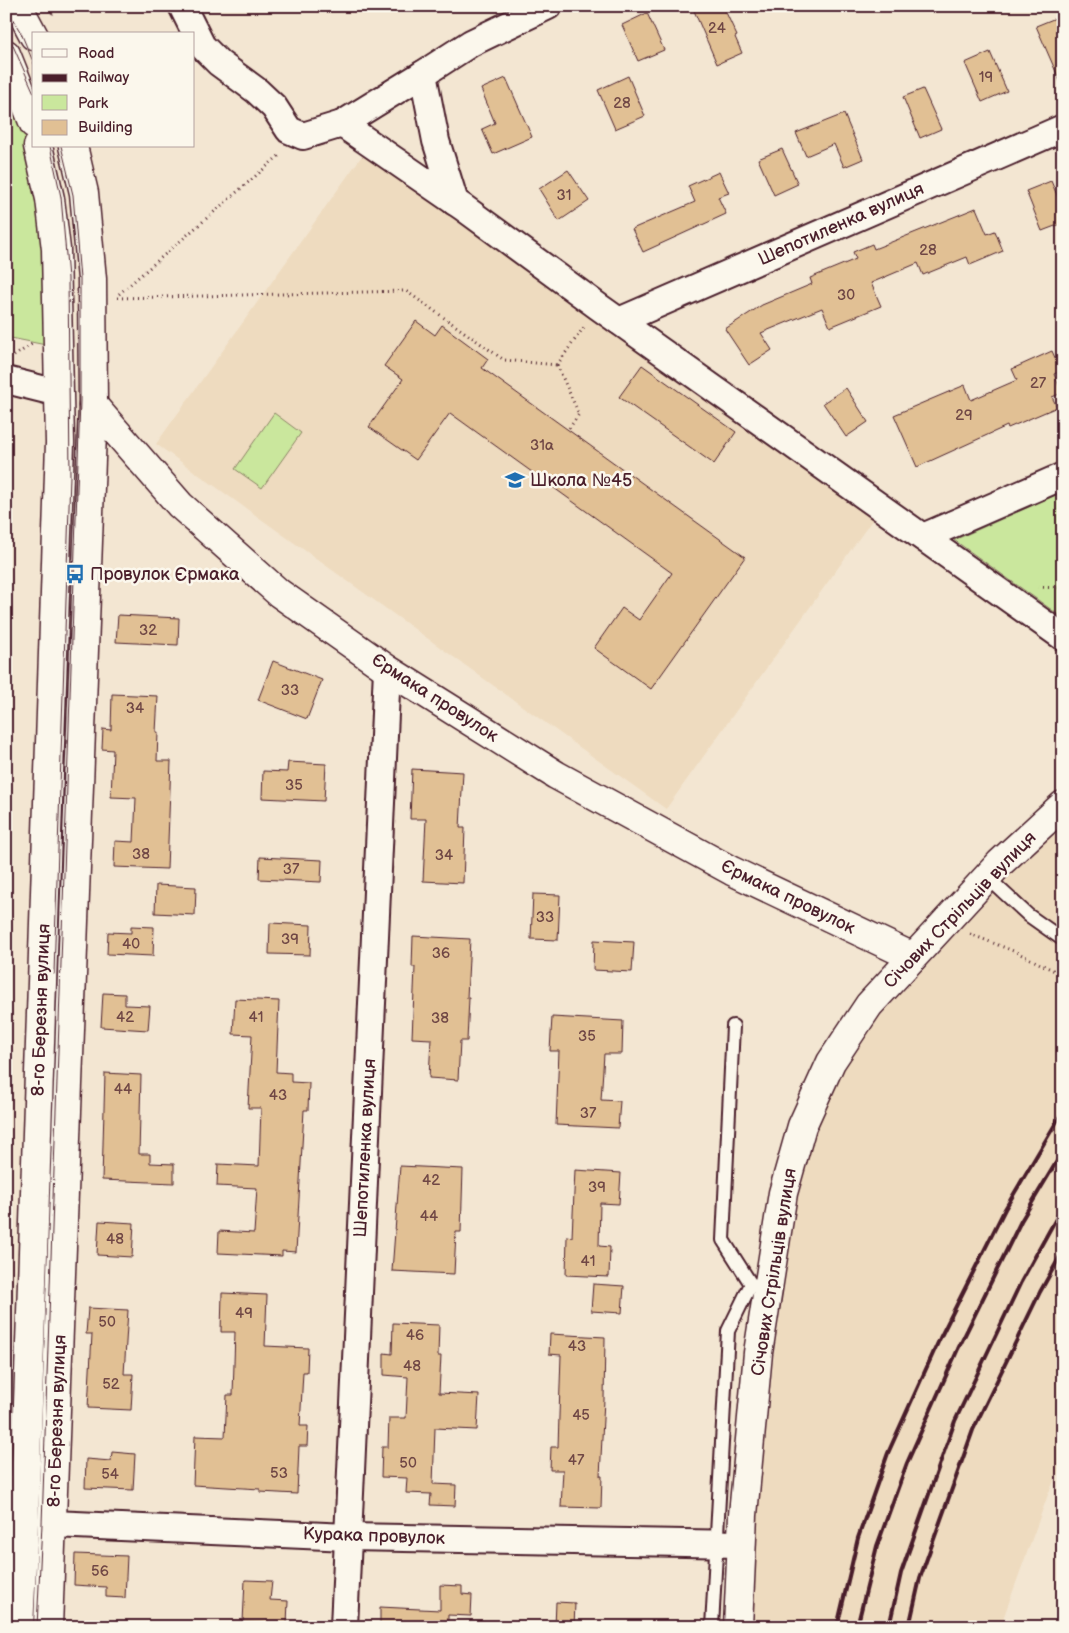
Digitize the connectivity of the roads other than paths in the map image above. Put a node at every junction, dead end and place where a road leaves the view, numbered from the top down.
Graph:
1 (18, 6) edge
2 (182, 6) edge
3 (548, 6) edge
4 (32, 32) edge
5 (6, 54) edge
6 (423, 74) junction
7 (32, 119) edge
8 (342, 124) junction
9 (1063, 128) edge
10 (38, 148) edge
11 (73, 148) edge
12 (455, 202) junction
13 (609, 314) junction
14 (6, 380) edge
15 (58, 392) junction
16 (93, 405) junction
17 (1063, 476) edge
18 (923, 537) junction
19 (1063, 637) edge
20 (387, 669) junction
21 (1063, 805) edge
22 (987, 877) junction
23 (1063, 938) edge
24 (913, 957) junction
25 (733, 1026) dead end
26 (760, 1286) junction
27 (15, 1522) edge
28 (53, 1524) junction
29 (348, 1537) junction
30 (729, 1544) junction
31 (19, 1627) edge
32 (48, 1627) edge
33 (344, 1627) edge
34 (712, 1627) edge
35 (738, 1627) edge

1 - 4 main road
2 - 8 street
3 - 6 street
5 - 7 main road
6 - 8 street
6 - 12 street
8 - 12 street
9 - 13 street, Шепотиленка вулиця
10 - 15 main road, 8-го Березня вулиця
11 - 16 main road, 8-го Березня вулиця
12 - 13 street
13 - 18 street
14 - 15 street, Єрмака провулок
15 - 16 main road, Єрмака провулок
15 - 27 main road, 8-го Березня вулиця
16 - 20 main road, Єрмака провулок
16 - 28 main road, 8-го Березня вулиця
17 - 18 street
18 - 19 street
20 - 24 main road, Єрмака провулок
20 - 29 street, Шепотиленка вулиця
21 - 22 main road, Січових Стрільців вулиця
22 - 23 lane
22 - 24 main road, Січових Стрільців вулиця
24 - 26 main road, Січових Стрільців вулиця
25 - 26 lane
26 - 30 main road, Січових Стрільців вулиця
27 - 28 main road, Курака провулок
27 - 31 main road, 8-го Березня вулиця
28 - 29 street, Курака провулок
28 - 32 main road, 8-го Березня вулиця
29 - 30 street, Курака провулок
29 - 33 street, Шепотиленка вулиця
30 - 34 lane
30 - 35 main road, Січових Стрільців вулиця

